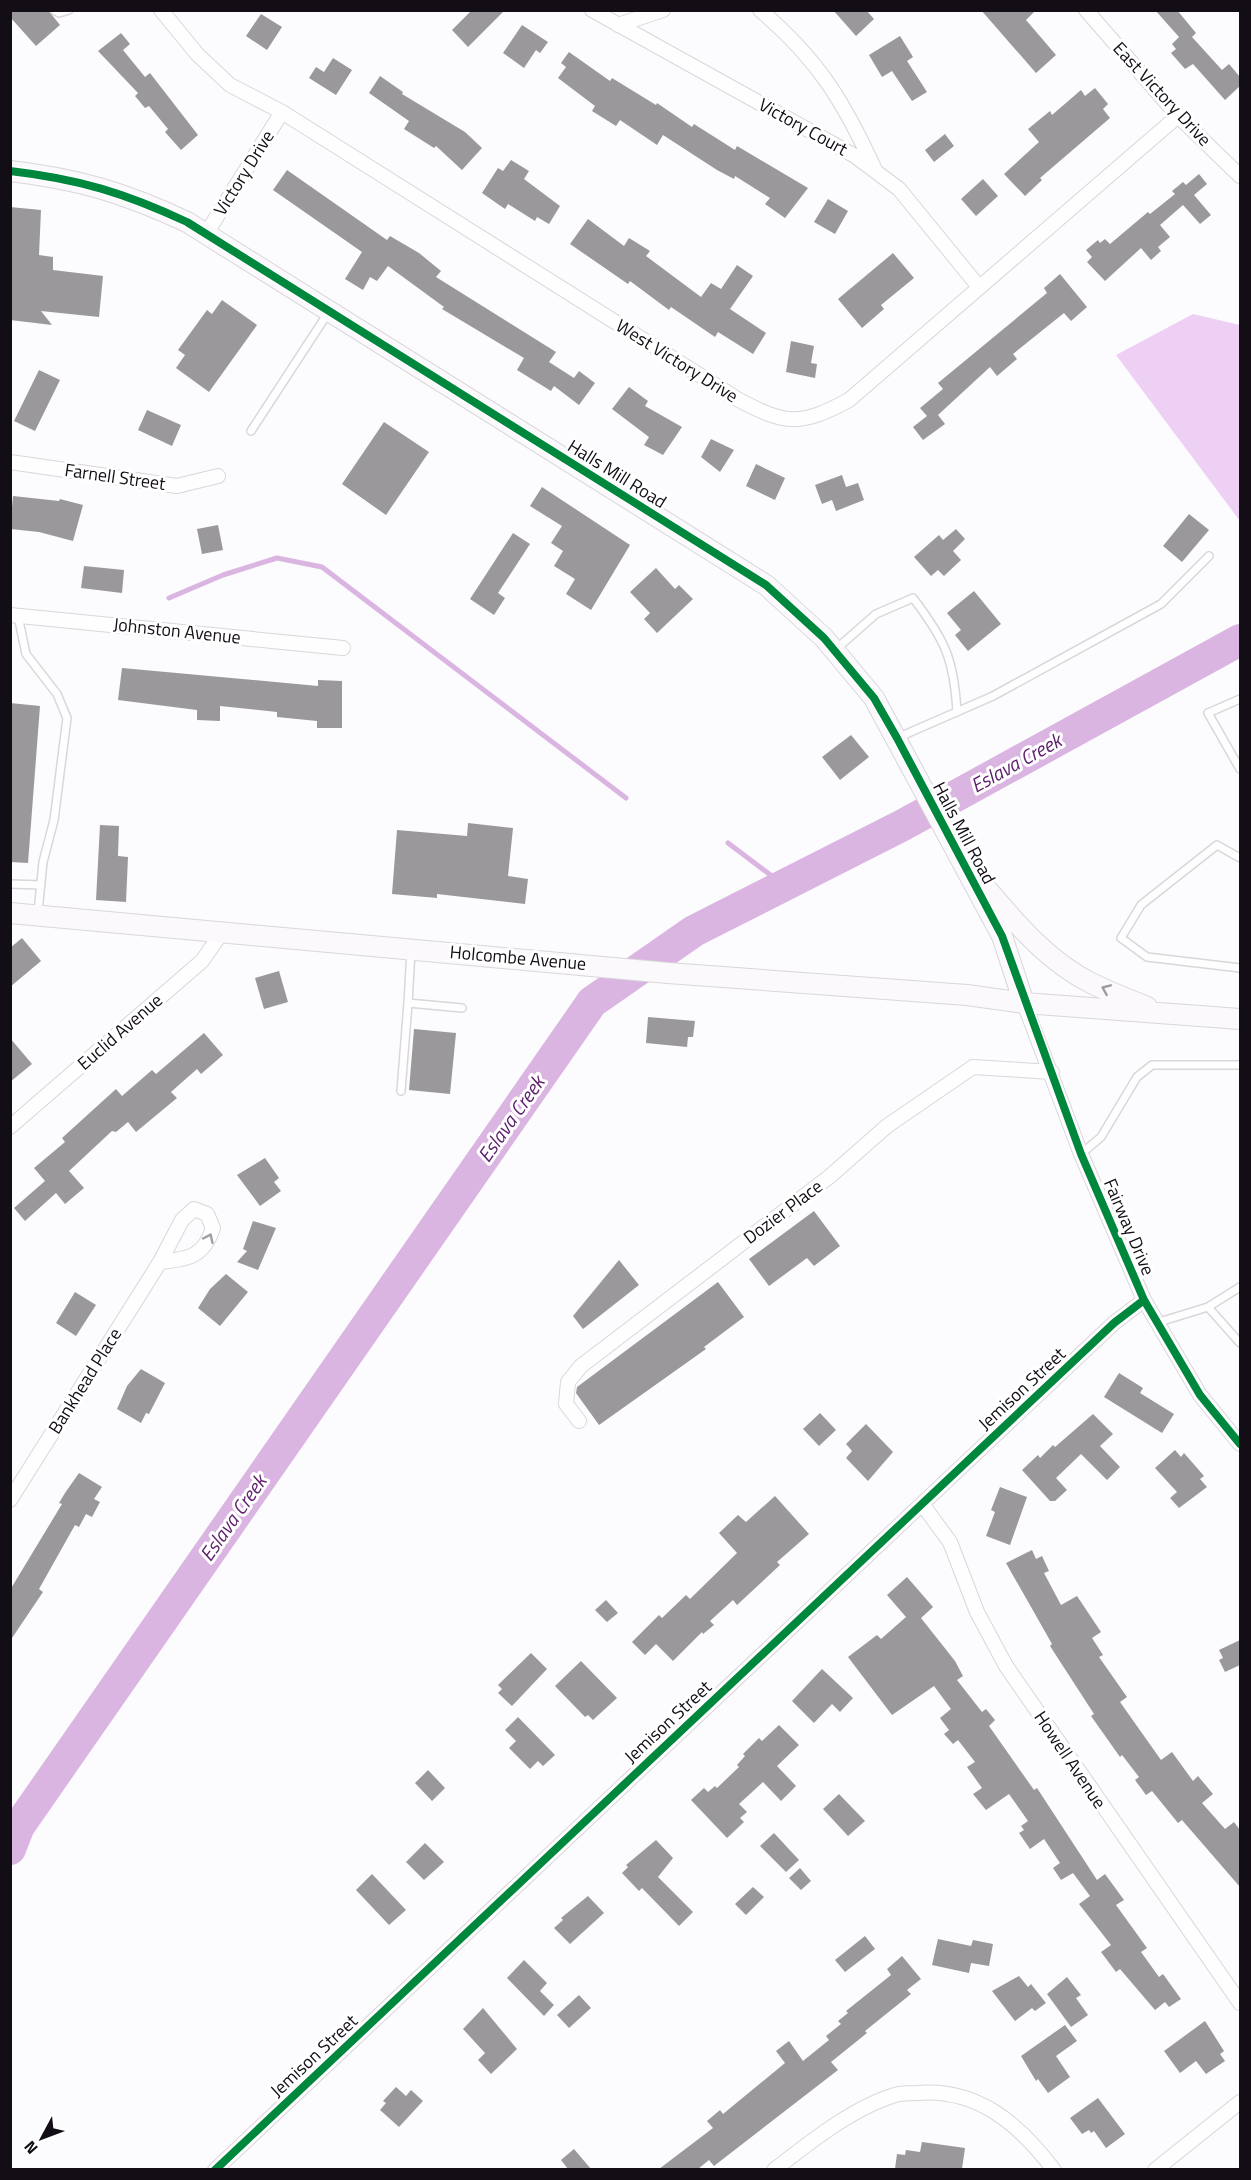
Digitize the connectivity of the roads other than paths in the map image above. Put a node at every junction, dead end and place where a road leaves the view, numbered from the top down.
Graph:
1 (54, 10) edge
2 (69, 10) edge
3 (162, 10) edge
4 (592, 10) edge
5 (663, 10) edge
6 (760, 10) edge
7 (1086, 10) edge
8 (618, 25) junction
9 (282, 112) junction
10 (1178, 116) junction
11 (10, 171) edge
12 (875, 171) junction
13 (1240, 176) edge
14 (206, 234) junction
15 (979, 287) junction
16 (329, 311) junction
17 (251, 431) dead end
18 (10, 462) edge
19 (218, 477) dead end
20 (1209, 556) dead end
21 (14, 615) edge
22 (343, 648) dead end
23 (834, 651) junction
24 (1240, 699) edge
25 (957, 712) junction
26 (897, 738) junction
27 (1240, 770) edge
28 (1240, 858) edge
29 (960, 859) junction
30 (10, 884) edge
31 (40, 885) junction
32 (10, 913) edge
33 (37, 915) junction
34 (223, 930) junction
35 (411, 948) junction
36 (1240, 968) edge
37 (408, 1002) junction
38 (1024, 1003) junction
39 (462, 1008) dead end
40 (1160, 1012) junction
41 (1240, 1019) edge
42 (1240, 1065) edge
43 (1052, 1072) junction
44 (401, 1091) dead end
45 (10, 1127) edge
46 (1081, 1154) junction
47 (160, 1262) dead end
48 (1240, 1287) edge
49 (1144, 1300) junction
50 (1208, 1307) junction
51 (1156, 1323) junction
52 (1240, 1343) edge
53 (579, 1421) dead end
54 (1240, 1444) edge
55 (10, 1500) edge
56 (922, 1504) junction
57 (1240, 2003) edge
58 (1240, 2102) edge
59 (215, 2169) edge
60 (774, 2169) edge
61 (1054, 2169) edge
62 (1155, 2169) edge

1 - 2 lane
3 - 9 street, West Victory Drive
4 - 8 street, Victory Court
5 - 8 street
6 - 12 street
7 - 10 street, East Victory Drive
8 - 12 street, Victory Court
9 - 14 street, Victory Drive
9 - 15 street, West Victory Drive
10 - 13 street, East Victory Drive
10 - 15 street, West Victory Drive
11 - 14 street, Halls Mill Road
12 - 15 street, Victory Court
14 - 16 street, Halls Mill Road
16 - 17 lane
16 - 23 street, Halls Mill Road
18 - 19 street, Farnell Street
20 - 25 lane
21 - 22 street, Johnston Avenue
21 - 31 lane
23 - 25 lane
23 - 26 street, Halls Mill Road
24 - 27 lane
25 - 26 lane
26 - 29 street, Halls Mill Road
28 - 36 lane
29 - 38 street, Halls Mill Road
40 -> 29 street
30 - 31 lane
31 - 33 lane
32 - 33 street, Holcombe Avenue
33 - 34 street, Holcombe Avenue
34 - 35 street, Holcombe Avenue
34 - 45 street, Euclid Avenue
35 - 37 lane
35 - 38 street, Holcombe Avenue
37 - 39 lane
37 - 44 lane
38 - 40 street
38 - 43 street, Fairway Drive
40 - 41 street
42 - 46 lane
43 - 46 street, Fairway Drive
43 - 53 street, Dozier Place
46 - 49 street, Fairway Drive
47 - 55 street, Bankhead Place
48 - 50 lane
49 - 51 street, Fairway Drive
49 - 56 street, Jemison Street
50 - 51 lane
50 - 52 lane
51 - 54 street, Fairway Drive
56 - 57 street, Howell Avenue
56 - 59 street, Jemison Street
58 - 62 street
60 - 61 street

